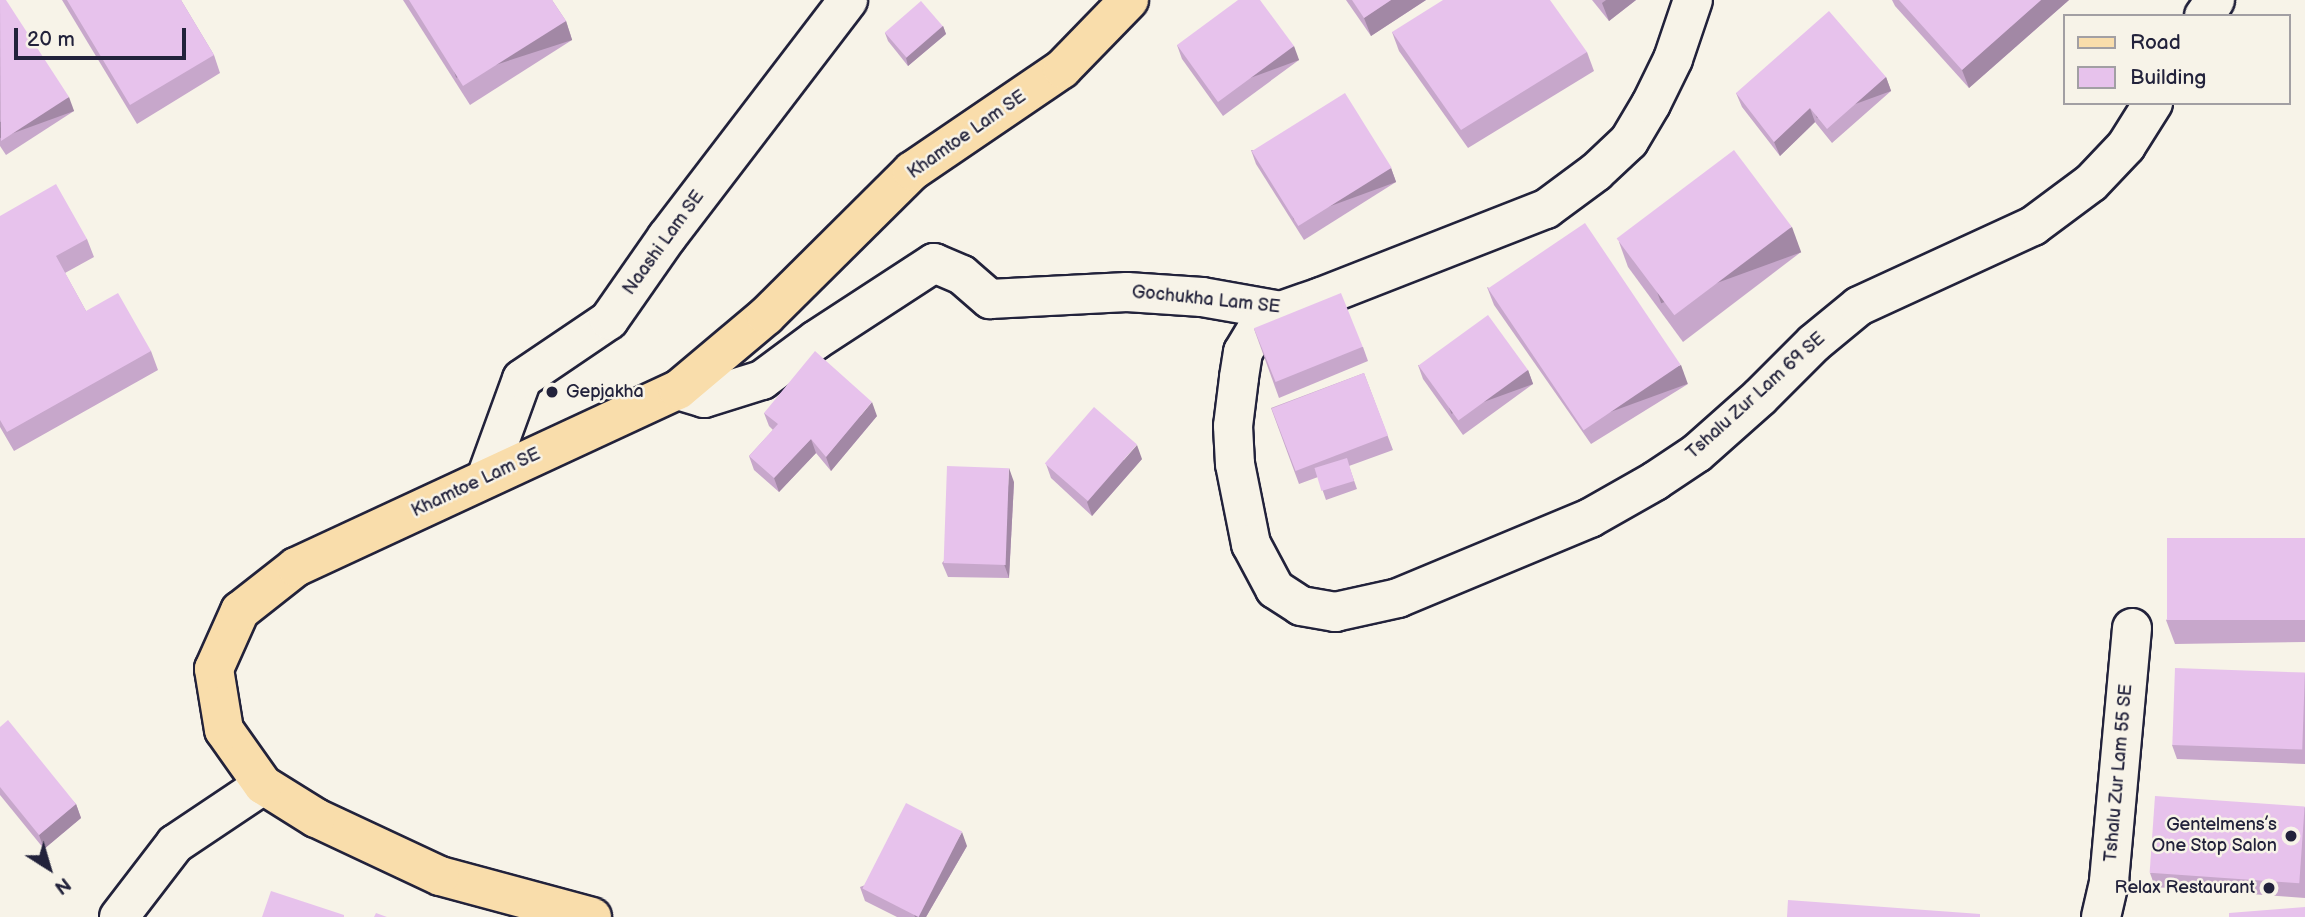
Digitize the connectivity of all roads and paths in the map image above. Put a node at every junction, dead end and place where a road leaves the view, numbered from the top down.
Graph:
1 (848, 0) edge
2 (1129, 0) edge
3 (1693, 0) edge
4 (2152, 105) edge
5 (1280, 311) junction
6 (678, 390) junction
7 (486, 478) junction
8 (2132, 628) dead end
9 (263, 785) junction
10 (119, 917) edge
11 (593, 917) edge
12 (2101, 917) edge

1 - 7 street, Naashi Lam SE
2 - 6 main road, Khamtoe Lam SE
3 - 5 street, Gochukha Lam SE
4 - 5 street, Tshalu Zur Lam 69 SE
5 - 6 street, Gochukha Lam SE
6 - 7 main road, Khamtoe Lam SE
7 - 9 main road, Khamtoe Lam SE
8 - 12 street, Tshalu Zur Lam 55 SE
9 - 10 street
9 - 11 main road, Khamtoe Lam SE

